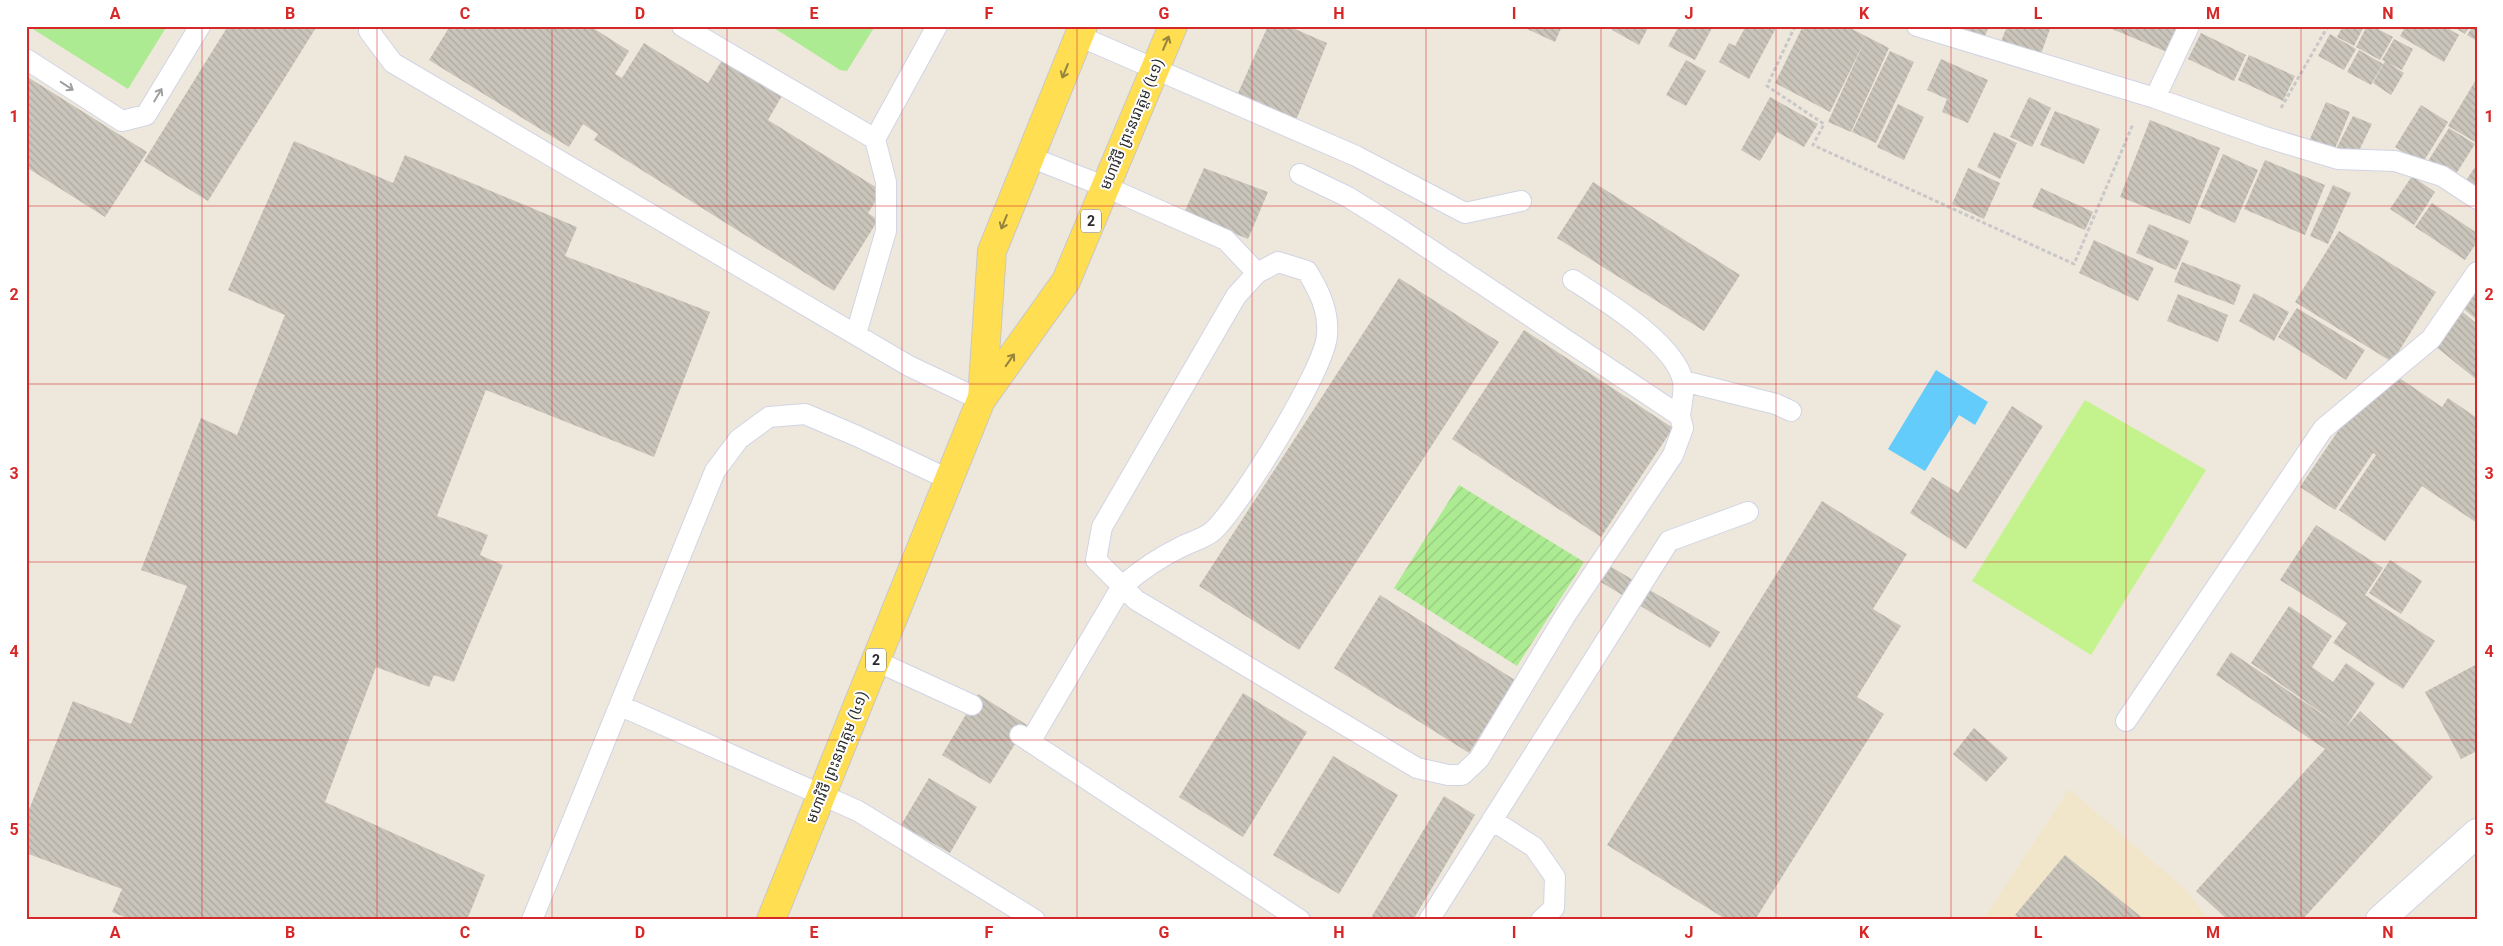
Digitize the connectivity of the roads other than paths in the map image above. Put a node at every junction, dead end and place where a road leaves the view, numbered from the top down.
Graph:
1 (200, 26) edge
2 (370, 26) edge
3 (682, 26) edge
4 (937, 26) edge
5 (1173, 26) edge
6 (1917, 26) edge
7 (2189, 26) edge
8 (1081, 31) edge
9 (26, 60) edge
10 (1155, 68) junction
11 (2150, 97) junction
12 (875, 139) junction
13 (1030, 157) junction
14 (1300, 174) dead end
15 (1106, 187) junction
16 (2477, 199) edge
17 (1522, 201) dead end
18 (2477, 272) edge
19 (1257, 273) junction
20 (1573, 280) dead end
21 (856, 334) junction
22 (1683, 381) junction
23 (982, 400) junction
24 (1791, 411) dead end
25 (1680, 416) junction
26 (950, 480) junction
27 (1748, 512) dead end
28 (1122, 586) junction
29 (876, 661) junction
30 (972, 704) dead end
31 (621, 706) junction
32 (2126, 721) dead end
33 (822, 793) junction
34 (1492, 820) junction
35 (2477, 833) edge
36 (532, 920) edge
37 (771, 920) edge
38 (1035, 920) edge
39 (1300, 920) edge
40 (1429, 920) edge
41 (1542, 920) edge
42 (2380, 920) edge

9 -> 1 lane
2 - 21 lane
3 - 12 lane
4 - 12 lane
10 -> 5 main road, មហាវិថី ព្រះនរោត្តម (៤១) / 2
6 - 11 lane
7 - 11 lane
8 - 10 lane
8 -> 13 main road, មហាវិថី ព្រះនរោត្តម (៤១) / 2
10 - 15 main road, មហាវិថី ព្រះនរោត្តម (៤១) / 2
10 - 17 lane
11 - 16 lane
12 - 21 lane
13 - 15 lane
13 -> 23 main road, មហាវិថី ព្រះនរោត្តម (៤១) / 2
14 - 25 lane
15 - 19 lane
23 -> 15 main road, មហាវិថី ព្រះនរោត្តម (៤១) / 2
18 - 32 lane
19 - 28 lane
19 - 28 lane
20 - 22 lane
21 - 23 lane
22 - 24 lane
22 - 25 lane
23 - 26 main road, មហាវិថី ព្រះនរោត្តម (៤១) / 2
25 - 28 lane
26 - 29 main road, មហាវិថី ព្រះនរោត្តម (៤១) / 2
26 - 31 lane
27 - 34 lane
28 - 39 lane
29 - 30 lane
29 - 33 main road, មហាវិថី ព្រះនរោត្តម (៤១) / 2
31 - 33 lane
31 - 36 lane
33 - 37 main road, មហាវិថី ព្រះនរោត្តម (៤១) / 2
33 - 38 lane
34 - 40 lane
34 - 41 lane
35 - 42 street

